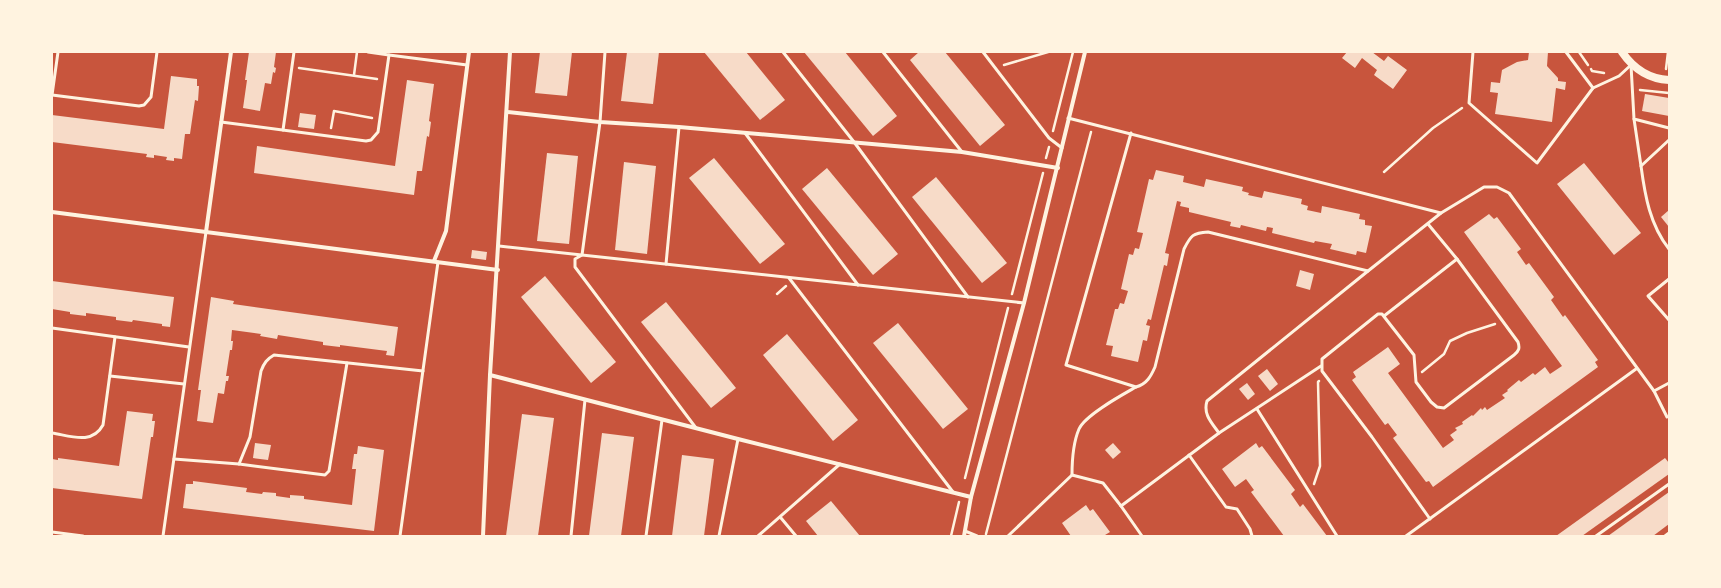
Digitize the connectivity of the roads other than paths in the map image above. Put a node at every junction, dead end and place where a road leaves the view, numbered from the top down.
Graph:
1 (58, 52) edge
2 (157, 52) edge
3 (231, 52) edge
4 (294, 52) edge
5 (368, 52) edge
6 (469, 52) edge
7 (510, 52) edge
8 (605, 52) edge
9 (783, 52) edge
10 (883, 52) edge
11 (983, 52) edge
12 (1085, 52) edge
13 (1473, 52) edge
14 (1566, 52) edge
15 (1622, 52) edge
16 (1630, 52) edge
17 (389, 55) junction
18 (467, 65) junction
19 (1631, 65) junction
20 (1667, 80) edge
21 (1593, 88) junction
22 (52, 95) edge
23 (506, 112) junction
24 (1068, 118) junction
25 (1634, 118) junction
26 (221, 122) junction
27 (600, 122) junction
28 (679, 127) junction
29 (1669, 128) edge
30 (283, 130) junction
31 (745, 132) junction
32 (1131, 133) junction
33 (1669, 140) edge
34 (854, 142) junction
35 (1062, 148) junction
36 (962, 152) junction
37 (1641, 166) junction
38 (1058, 168) junction
39 (52, 212) edge
40 (1441, 213) junction
41 (1428, 224) junction
42 (206, 232) junction
43 (499, 246) junction
44 (1669, 249) edge
45 (582, 256) junction
46 (1457, 259) junction
47 (436, 262) junction
48 (666, 264) junction
49 (498, 270) junction
50 (1368, 271) junction
51 (789, 278) junction
52 (1669, 279) edge
53 (858, 285) junction
54 (968, 297) junction
55 (1024, 303) junction
56 (1384, 316) junction
57 (1669, 320) edge
58 (52, 328) edge
59 (115, 337) junction
60 (189, 347) junction
61 (347, 363) junction
62 (1321, 366) junction
63 (1636, 368) junction
64 (423, 371) junction
65 (490, 375) junction
66 (110, 376) junction
67 (1669, 383) edge
68 (184, 384) junction
69 (1136, 387) junction
70 (1654, 391) junction
71 (585, 400) junction
72 (1257, 408) junction
73 (1667, 417) dead end
74 (662, 420) junction
75 (696, 428) junction
76 (52, 433) edge
77 (1218, 433) junction
78 (738, 439) junction
79 (1189, 455) junction
80 (174, 459) junction
81 (239, 464) junction
82 (840, 464) junction
83 (1072, 475) junction
84 (1669, 484) edge
85 (953, 492) junction
86 (972, 497) junction
87 (1121, 506) junction
88 (781, 518) junction
89 (1430, 519) junction
90 (52, 532) edge
91 (1669, 533) edge
92 (964, 534) edge
93 (83, 536) edge
94 (163, 536) edge
95 (400, 536) edge
96 (483, 536) edge
97 (570, 536) edge
98 (646, 536) edge
99 (719, 536) edge
100 (758, 536) edge
101 (796, 536) edge
102 (977, 536) edge
103 (1008, 536) edge
104 (1142, 536) edge
105 (1252, 536) edge
106 (1337, 536) edge
107 (1406, 536) edge
108 (1596, 536) edge
109 (1665, 536) edge

1 - 22 lane
2 - 22 lane
3 - 26 street
4 - 30 lane
5 - 17 lane
6 - 18 street
7 - 23 street
8 - 27 lane
9 - 34 lane
10 - 36 lane
11 - 35 lane
12 - 24 street
13 - 21 lane
14 - 21 lane
15 - 19 main road
16 - 19 main road
17 - 18 lane
17 - 30 lane
18 - 47 street
19 - 20 main road
19 - 21 lane
19 - 25 lane
23 - 27 street
23 - 43 street
24 - 32 lane
24 - 35 street
25 - 29 lane
25 - 37 lane
26 - 30 lane
26 - 42 street
27 - 28 street
27 - 45 lane
28 - 31 street
28 - 48 lane
31 - 34 street
31 - 53 lane
32 - 40 lane
32 - 69 lane
33 - 37 lane
34 - 36 street
34 - 54 lane
35 - 38 street
36 - 38 street
37 - 44 lane
38 - 55 street
39 - 42 street
40 - 41 lane
40 - 63 lane
41 - 46 lane
41 - 50 lane
42 - 47 street
42 - 60 lane
43 - 45 lane
43 - 49 street
45 - 48 lane
45 - 75 lane
46 - 56 lane
46 - 56 lane
47 - 49 street
47 - 64 lane
48 - 51 lane
49 - 65 street
50 - 69 lane
50 - 77 lane
51 - 53 lane
51 - 85 lane
52 - 57 lane
53 - 54 lane
54 - 55 lane
55 - 86 street
56 - 62 lane
58 - 59 lane
59 - 60 lane
59 - 66 lane
60 - 68 lane
61 - 64 lane
61 - 81 lane
61 - 81 lane
62 - 72 lane
62 - 89 lane
63 - 70 lane
63 - 89 lane
64 - 95 lane
65 - 71 street
65 - 96 street
66 - 68 lane
66 - 76 lane
67 - 70 lane
68 - 80 lane
69 - 83 lane
70 - 73 lane
71 - 74 street
71 - 97 lane
72 - 77 lane
72 - 106 lane
74 - 75 street
74 - 98 lane
75 - 78 street
77 - 79 lane
78 - 82 street
78 - 99 lane
79 - 87 lane
79 - 105 lane
80 - 81 lane
80 - 94 lane
82 - 85 street
82 - 88 lane
83 - 87 lane
83 - 103 lane
84 - 108 lane
85 - 86 street
86 - 92 street
87 - 104 lane
88 - 100 lane
88 - 101 lane
89 - 107 lane
90 - 93 lane
91 - 109 lane
92 - 102 lane

